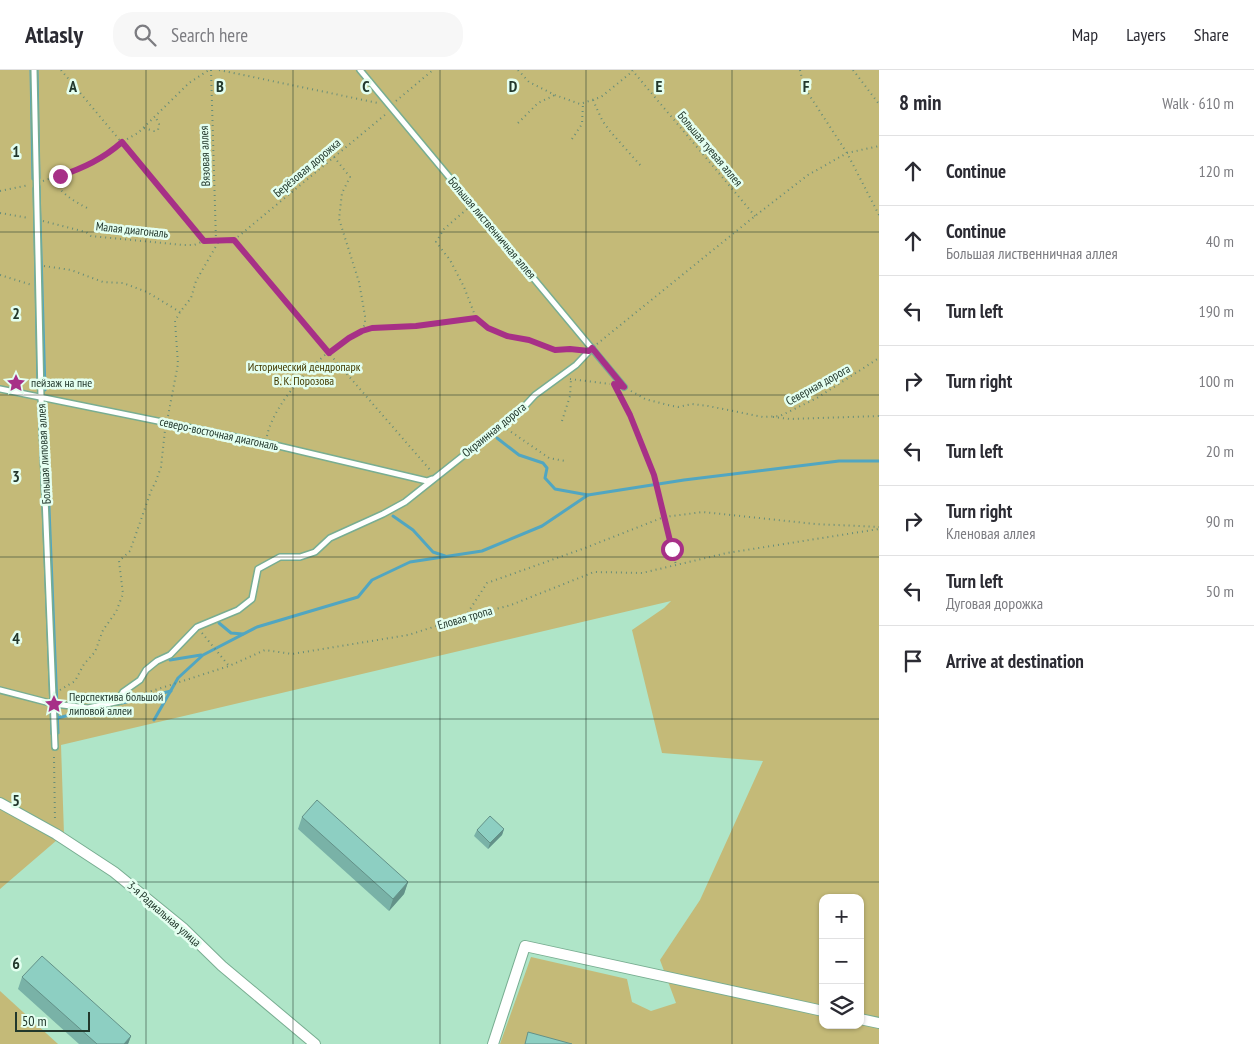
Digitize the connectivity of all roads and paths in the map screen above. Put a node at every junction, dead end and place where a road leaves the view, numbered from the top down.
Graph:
1 (34, 70) edge
2 (61, 70) edge
3 (210, 70) edge
4 (219, 70) edge
5 (360, 70) edge
6 (433, 70) edge
7 (518, 70) edge
8 (633, 70) edge
9 (800, 70) edge
10 (853, 70) edge
11 (555, 95) junction
12 (593, 100) junction
13 (583, 103) junction
14 (879, 104) edge
15 (391, 107) junction
16 (155, 116) junction
17 (518, 124) dead end
18 (144, 128) junction
19 (572, 139) dead end
20 (122, 142) junction
21 (879, 146) edge
22 (847, 153) junction
23 (334, 157) junction
24 (641, 166) dead end
25 (52, 179) junction
26 (36, 183) junction
27 (0, 191) edge
28 (472, 204) junction
29 (88, 208) dead end
30 (0, 213) edge
31 (879, 215) edge
32 (755, 216) junction
33 (37, 220) junction
34 (234, 240) junction
35 (204, 241) junction
36 (217, 241) junction
37 (38, 265) junction
38 (0, 275) edge
39 (39, 285) junction
40 (180, 312) junction
41 (476, 318) junction
42 (362, 331) junction
43 (590, 350) junction
44 (329, 353) junction
45 (879, 358) edge
46 (558, 378) junction
47 (571, 379) junction
48 (624, 387) junction
49 (0, 389) edge
50 (618, 392) dead end
51 (41, 398) junction
52 (879, 416) edge
53 (763, 417) junction
54 (562, 421) dead end
55 (167, 423) junction
56 (501, 426) junction
57 (266, 443) junction
58 (565, 461) dead end
59 (436, 477) junction
60 (664, 517) junction
61 (879, 528) edge
62 (676, 565) junction
63 (465, 617) junction
64 (197, 627) junction
65 (229, 666) junction
66 (0, 690) edge
67 (53, 695) junction
68 (120, 701) junction
69 (54, 704) junction
70 (55, 747) dead end
71 (54, 757) dead end
72 (0, 803) edge
73 (56, 834) junction
74 (819, 1010) edge
75 (864, 1020) edge
76 (879, 1024) edge
77 (315, 1044) edge
78 (493, 1044) edge

1 - 26 lane, Большая липовая аллея
2 - 20 path
3 - 16 path
3 - 36 path, Вязовая аллея
4 - 15 path
5 - 15 lane, Большая лиственничная аллея
6 - 15 path, Берёзовая дорожка
7 - 11 path
8 - 12 path
8 - 32 path, Большая туевая аллея
9 - 22 path
10 - 14 path
11 - 13 path
11 - 17 path
12 - 13 path
12 - 24 path
13 - 19 path
15 - 23 path, Берёзовая дорожка
15 - 28 lane, Большая лиственничная аллея
16 - 18 path
16 - 18 path
18 - 20 path
20 - 25 path
20 - 35 path
21 - 22 path
22 - 31 path
22 - 32 path
23 - 34 path, Берёзовая дорожка
23 - 42 path
25 - 26 path
25 - 29 path
26 - 27 path
26 - 33 lane, Большая липовая аллея
28 - 41 path
28 - 43 lane, Большая лиственничная аллея
30 - 33 path, Малая диагональ
32 - 43 path
33 - 35 path, Малая диагональ
33 - 37 lane, Большая липовая аллея
34 - 36 path, Малая диагональ
34 - 44 path
35 - 36 path, Малая диагональ
36 - 40 path
37 - 39 lane, Большая липовая аллея
37 - 40 path
38 - 39 path
39 - 51 lane, Большая липовая аллея
40 - 55 path
41 - 42 path
41 - 43 path
42 - 44 path
43 - 46 lane, Окраинная дорога
43 - 48 lane, Большая лиственничная аллея
44 - 57 path
44 - 59 path
45 - 53 path, Северная дорога
46 - 47 path, Северная дорога
46 - 56 lane, Окраинная дорога
47 - 48 path, Северная дорога
47 - 54 path
48 - 53 path, Северная дорога
49 - 51 lane, северо-восточная диагональ
50 - 60 path
51 - 55 lane, северо-восточная диагональ
51 - 67 lane, Большая липовая аллея
52 - 53 path
55 - 57 lane, северо-восточная диагональ
55 - 67 path
56 - 58 path
56 - 59 lane, Окраинная дорога
57 - 59 lane, северо-восточная диагональ
59 - 64 lane, Окраинная дорога
60 - 61 path
60 - 62 path
60 - 63 path
61 - 62 path, Еловая тропа
62 - 63 path, Еловая тропа
63 - 65 path, Еловая тропа
64 - 65 path
64 - 68 lane, Окраинная дорога
65 - 68 path, Еловая тропа
66 - 69 lane
67 - 69 lane, Большая липовая аллея
68 - 69 lane
69 - 70 lane, Большая липовая аллея
71 - 73 path
72 - 73 street, 3-я Радиальная улица
73 - 77 street, 3-я Радиальная улица
74 - 78 street
75 - 76 street

